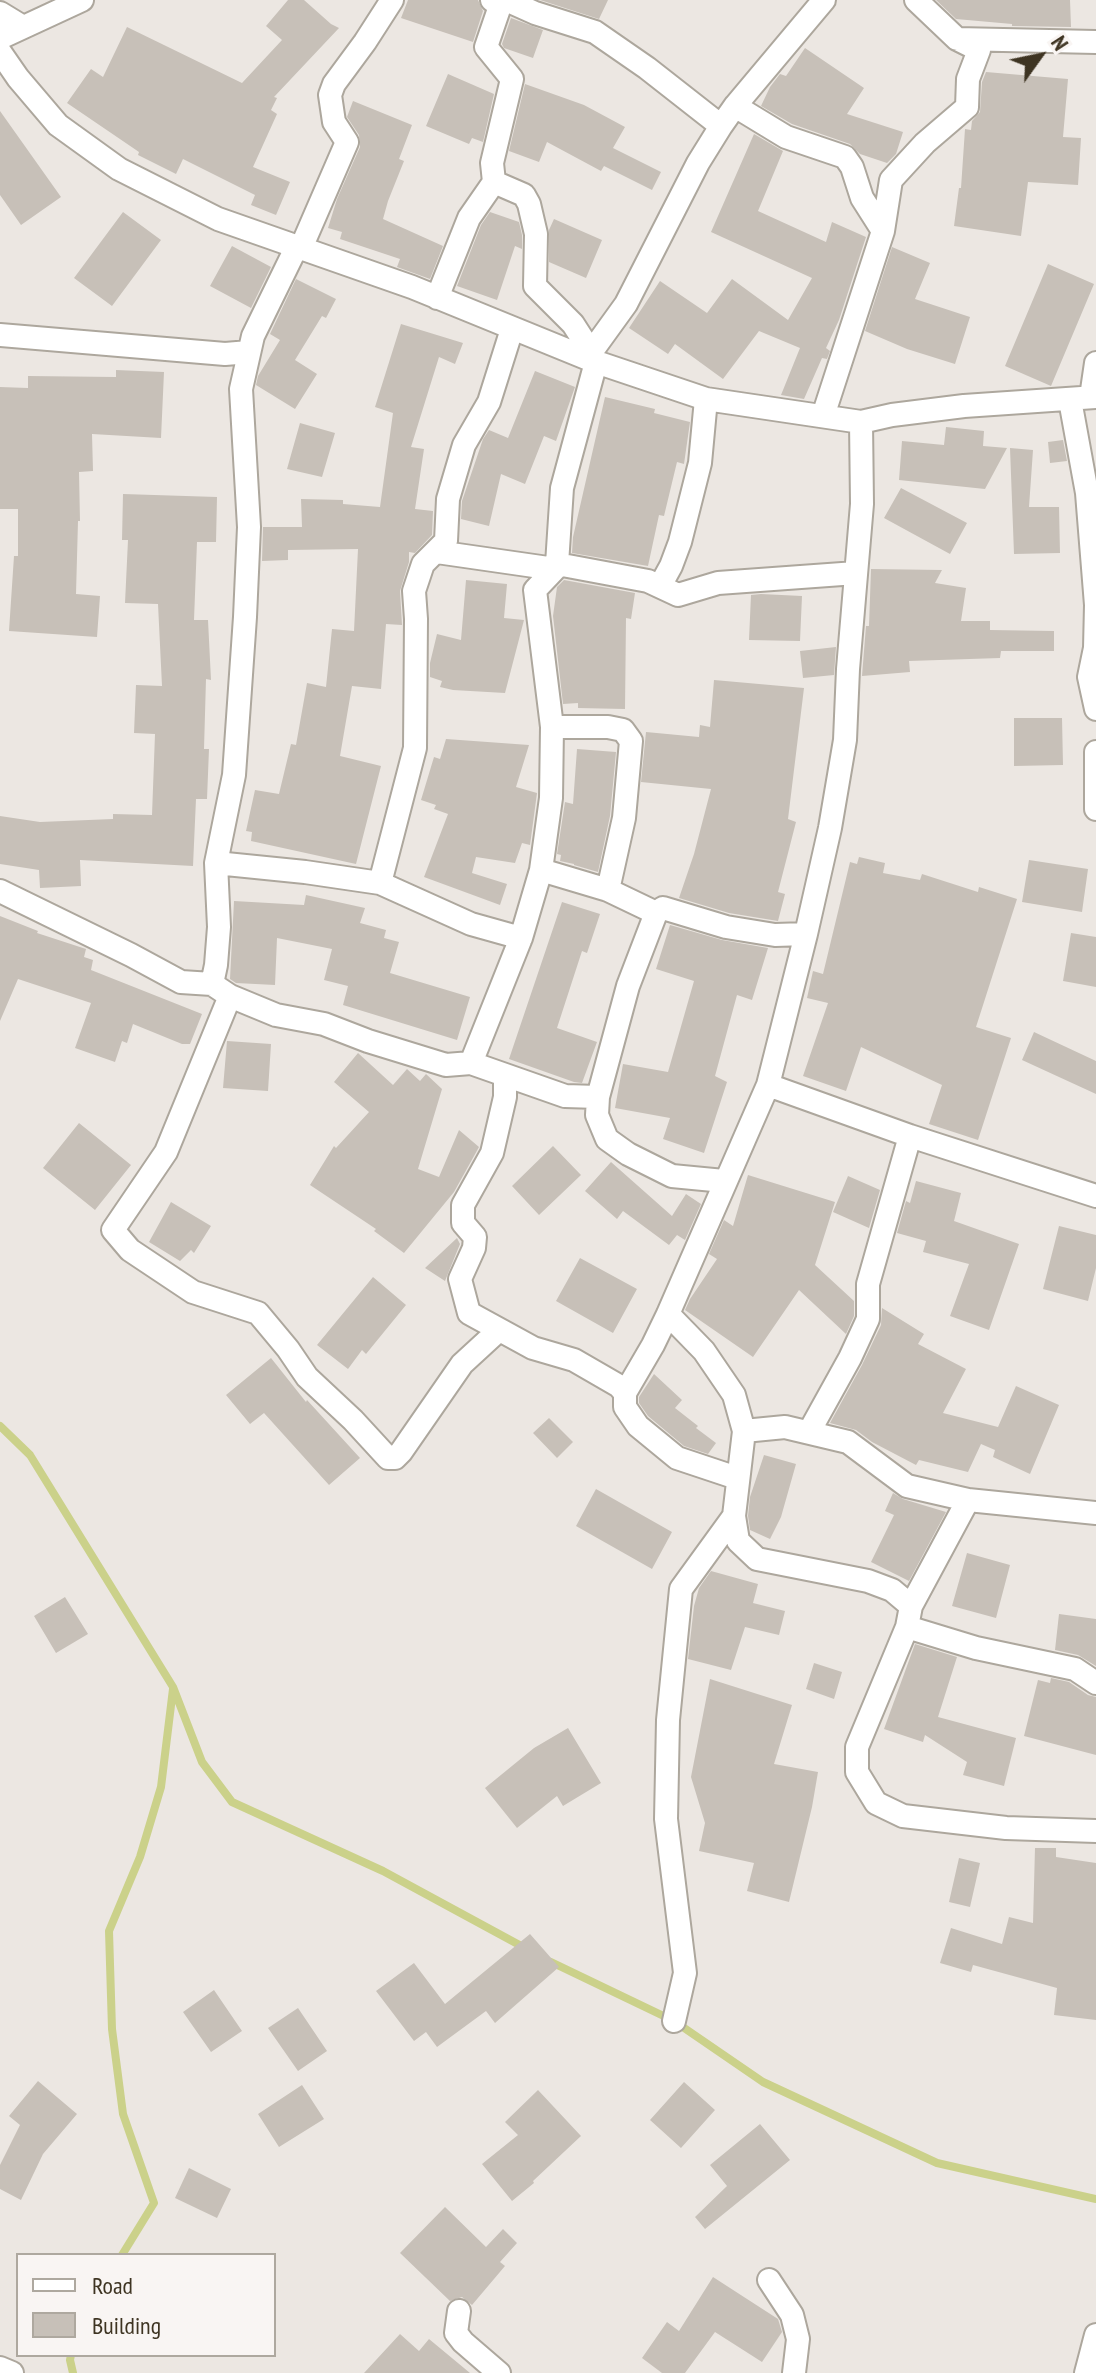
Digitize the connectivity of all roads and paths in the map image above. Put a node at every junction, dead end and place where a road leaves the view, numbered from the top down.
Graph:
1 (82, 0) edge
2 (392, 0) edge
3 (492, 0) edge
4 (506, 0) edge
5 (824, 0) edge
6 (922, 2) edge
7 (0, 13) edge
8 (23, 27) junction
9 (0, 38) edge
10 (957, 39) junction
11 (1096, 42) edge
12 (0, 52) edge
13 (735, 106) junction
14 (721, 126) junction
15 (494, 182) junction
16 (883, 231) junction
17 (299, 247) junction
18 (437, 298) junction
19 (512, 329) junction
20 (0, 335) edge
21 (249, 352) junction
22 (591, 357) junction
23 (1096, 363) edge
24 (1086, 398) edge
25 (706, 399) junction
26 (823, 416) junction
27 (861, 422) junction
28 (1092, 501) edge
29 (437, 552) junction
30 (556, 567) junction
31 (856, 573) junction
32 (660, 586) junction
33 (1096, 605) edge
34 (1096, 709) edge
35 (552, 727) junction
36 (1096, 752) edge
37 (1096, 808) edge
38 (216, 863) junction
39 (541, 870) junction
40 (380, 883) junction
41 (608, 890) junction
42 (0, 891) edge
43 (656, 913) junction
44 (806, 934) junction
45 (521, 938) junction
46 (221, 990) junction
47 (471, 1063) junction
48 (505, 1075) junction
49 (768, 1085) junction
50 (598, 1097) junction
51 (910, 1136) junction
52 (724, 1181) junction
53 (1096, 1196) edge
54 (668, 1314) junction
55 (499, 1330) junction
56 (625, 1393) junction
57 (744, 1431) junction
58 (809, 1432) junction
59 (737, 1478) junction
60 (968, 1500) junction
61 (1096, 1513) edge
62 (734, 1516) junction
63 (909, 1616) junction
64 (1096, 1683) edge
65 (1096, 1831) edge
66 (674, 2021) dead end
67 (769, 2280) dead end
68 (459, 2311) dead end
69 (1096, 2335) edge
70 (0, 2368) edge
71 (12, 2373) edge
72 (499, 2373) edge
73 (794, 2373) edge
74 (1086, 2373) edge

1 - 8 street
2 - 17 street
3 - 15 street
4 - 14 street
5 - 13 street
6 - 10 street
7 - 8 street
8 - 9 street
10 - 11 street
10 - 16 street
12 - 17 street
13 - 14 street
13 - 16 street
14 - 22 street
15 - 18 street
15 - 22 street
16 - 26 street
17 - 18 street
17 - 21 street
18 - 19 street
19 - 22 street
19 - 29 street
20 - 21 street
21 - 38 street
22 - 25 street
22 - 30 street
23 - 24 street
24 - 27 street
24 - 28 street
25 - 26 street
25 - 32 street
26 - 27 street
27 - 31 street
28 - 33 street
29 - 30 street
29 - 40 street
30 - 32 street
30 - 35 street
31 - 32 street
31 - 44 street
33 - 34 street
35 - 39 street
35 - 41 street
36 - 37 street
38 - 40 street
38 - 46 street
39 - 41 street
39 - 45 street
40 - 45 street
41 - 43 street
42 - 46 street
43 - 44 street
43 - 50 street
44 - 49 street
45 - 47 street
46 - 47 street
46 - 55 street
47 - 48 street
48 - 50 street
48 - 55 street
49 - 51 street
49 - 52 street
50 - 52 street
51 - 53 street
51 - 58 street
52 - 54 street
54 - 56 street
54 - 57 street
55 - 56 street
56 - 59 street
57 - 58 street
57 - 59 street
58 - 60 street
59 - 62 street
60 - 61 street
60 - 63 street
62 - 63 street
62 - 66 street
63 - 64 street
63 - 65 street
67 - 73 street
68 - 72 street
69 - 74 street
70 - 71 street

